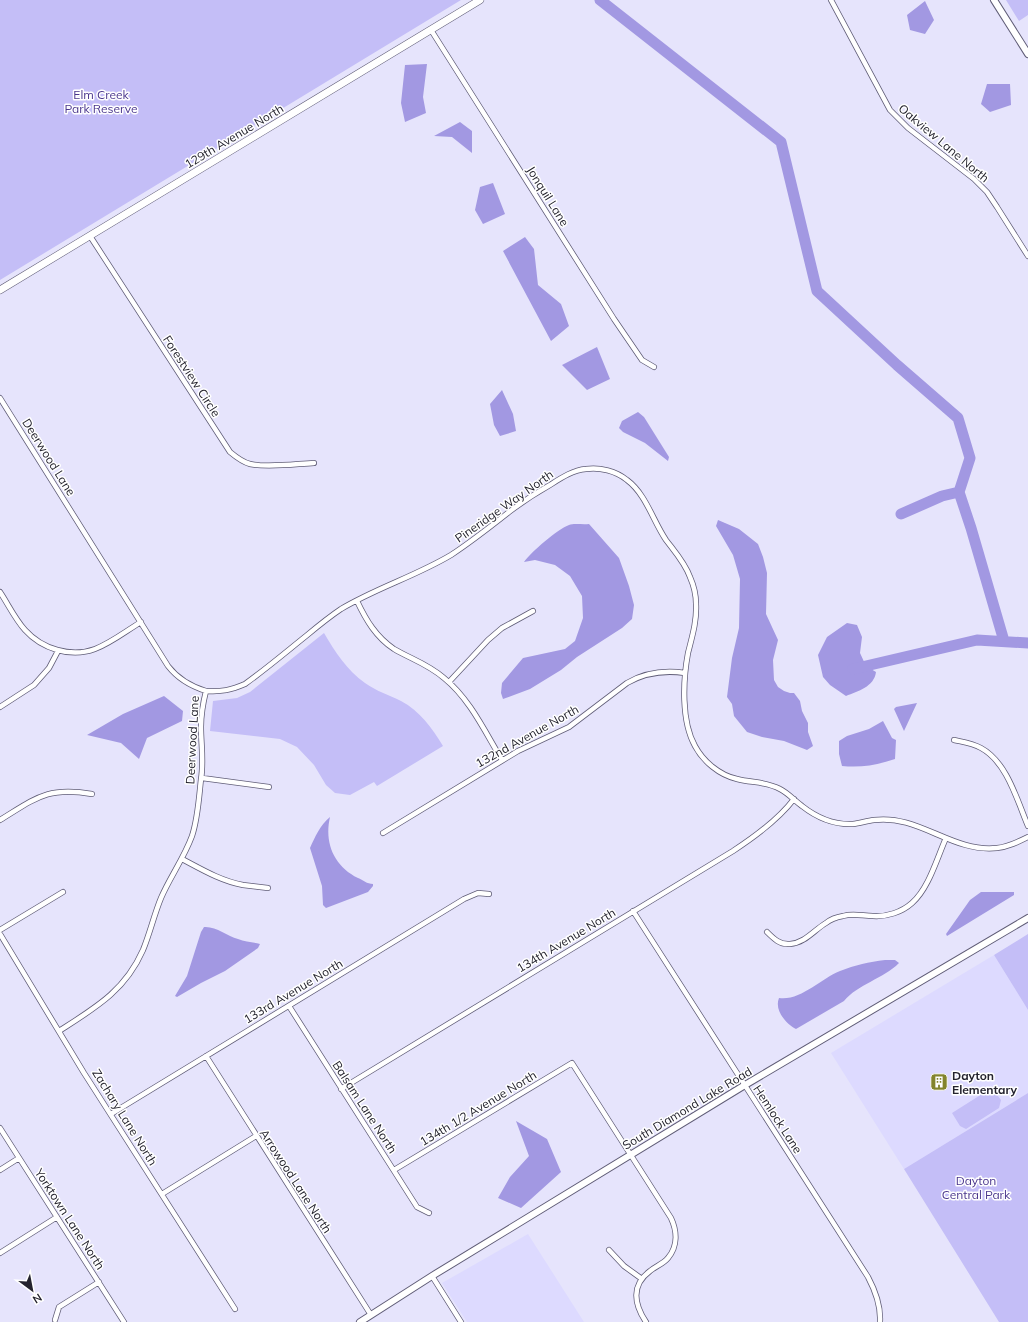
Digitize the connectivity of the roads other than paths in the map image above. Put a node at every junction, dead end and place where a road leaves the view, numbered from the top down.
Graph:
1 (480, 0) edge
2 (831, 0) edge
3 (994, 0) edge
4 (431, 30) junction
5 (1028, 54) edge
6 (90, 236) junction
7 (1028, 256) edge
8 (0, 290) edge
9 (654, 367) dead end
10 (0, 398) edge
11 (314, 463) dead end
12 (0, 592) edge
13 (357, 601) junction
14 (533, 611) dead end
15 (140, 622) junction
16 (58, 651) junction
17 (685, 673) junction
18 (449, 682) junction
19 (206, 691) junction
20 (0, 707) edge
21 (954, 740) dead end
22 (502, 760) junction
23 (202, 778) junction
24 (269, 787) dead end
25 (92, 794) dead end
26 (794, 799) junction
27 (0, 820) edge
28 (1028, 826) edge
29 (382, 833) dead end
30 (1028, 837) edge
31 (946, 838) junction
32 (182, 859) junction
33 (268, 888) dead end
34 (63, 892) dead end
35 (489, 894) dead end
36 (633, 911) junction
37 (1028, 918) edge
38 (0, 930) edge
39 (767, 932) dead end
40 (0, 934) edge
41 (289, 1006) junction
42 (59, 1031) junction
43 (206, 1056) junction
44 (745, 1086) junction
45 (341, 1089) junction
46 (111, 1114) junction
47 (0, 1128) edge
48 (256, 1136) junction
49 (631, 1155) junction
50 (19, 1158) junction
51 (0, 1170) edge
52 (394, 1170) junction
53 (162, 1194) junction
54 (429, 1213) dead end
55 (57, 1218) junction
56 (609, 1250) dead end
57 (0, 1253) edge
58 (432, 1276) junction
59 (642, 1279) junction
60 (99, 1282) junction
61 (235, 1309) dead end
62 (371, 1316) junction
63 (55, 1320) dead end
64 (124, 1322) edge
65 (360, 1322) edge
66 (461, 1322) edge
67 (646, 1322) edge
68 (880, 1322) edge

1 - 4 main road, 129th Avenue North
2 - 7 street, Oakview Lane North
3 - 5 street
4 - 6 main road, 129th Avenue North
4 - 9 street, Jonquil Lane
6 - 8 main road, 129th Avenue North
6 - 11 street, Forestview Circle
10 - 15 street, Deerwood Lane
12 - 16 street
13 - 17 street, Pineridge Way North
13 - 18 street
13 - 19 street, Pineridge Way North
14 - 18 street
15 - 16 street
15 - 19 street, Deerwood Lane
16 - 20 street
17 - 22 street, 132nd Avenue North
17 - 26 street, Pineridge Way North
18 - 22 street
19 - 23 street, Deerwood Lane
21 - 28 street
22 - 29 street, 132nd Avenue North
23 - 24 street
23 - 32 street, Deerwood Lane
25 - 27 street
26 - 31 street, Pineridge Way North
26 - 36 street, 134th Avenue North
30 - 31 street, Pineridge Way North
31 - 39 street
32 - 33 street
32 - 42 street, Deerwood Lane
34 - 38 street
35 - 41 street, 133rd Avenue North
36 - 44 street, Hemlock Lane
36 - 45 street, 134th Avenue North
37 - 44 street, South Diamond Lake Road
40 - 42 street, Zachary Lane North
41 - 43 street, 133rd Avenue North
41 - 45 street, Balsam Lane North
42 - 46 street, Zachary Lane North
43 - 46 street, 133rd Avenue North
43 - 48 street, Arrowood Lane North
44 - 49 street, South Diamond Lake Road
44 - 68 street, Hemlock Lane
45 - 52 street, Balsam Lane North
46 - 53 street, Zachary Lane North
47 - 50 street, Yorktown Lane North
48 - 53 street
48 - 62 street, Arrowood Lane North
49 - 52 street, 134th 1/2 Avenue North
49 - 58 street, South Diamond Lake Road
49 - 59 street
50 - 51 street
50 - 55 street, Yorktown Lane North
52 - 54 street, Balsam Lane North
53 - 61 street, Zachary Lane North
55 - 57 street
55 - 60 street, Yorktown Lane North
56 - 59 street
58 - 62 street, South Diamond Lake Road
58 - 66 street
59 - 67 street
60 - 63 street
60 - 64 street, Yorktown Lane North
62 - 65 street, South Diamond Lake Road

